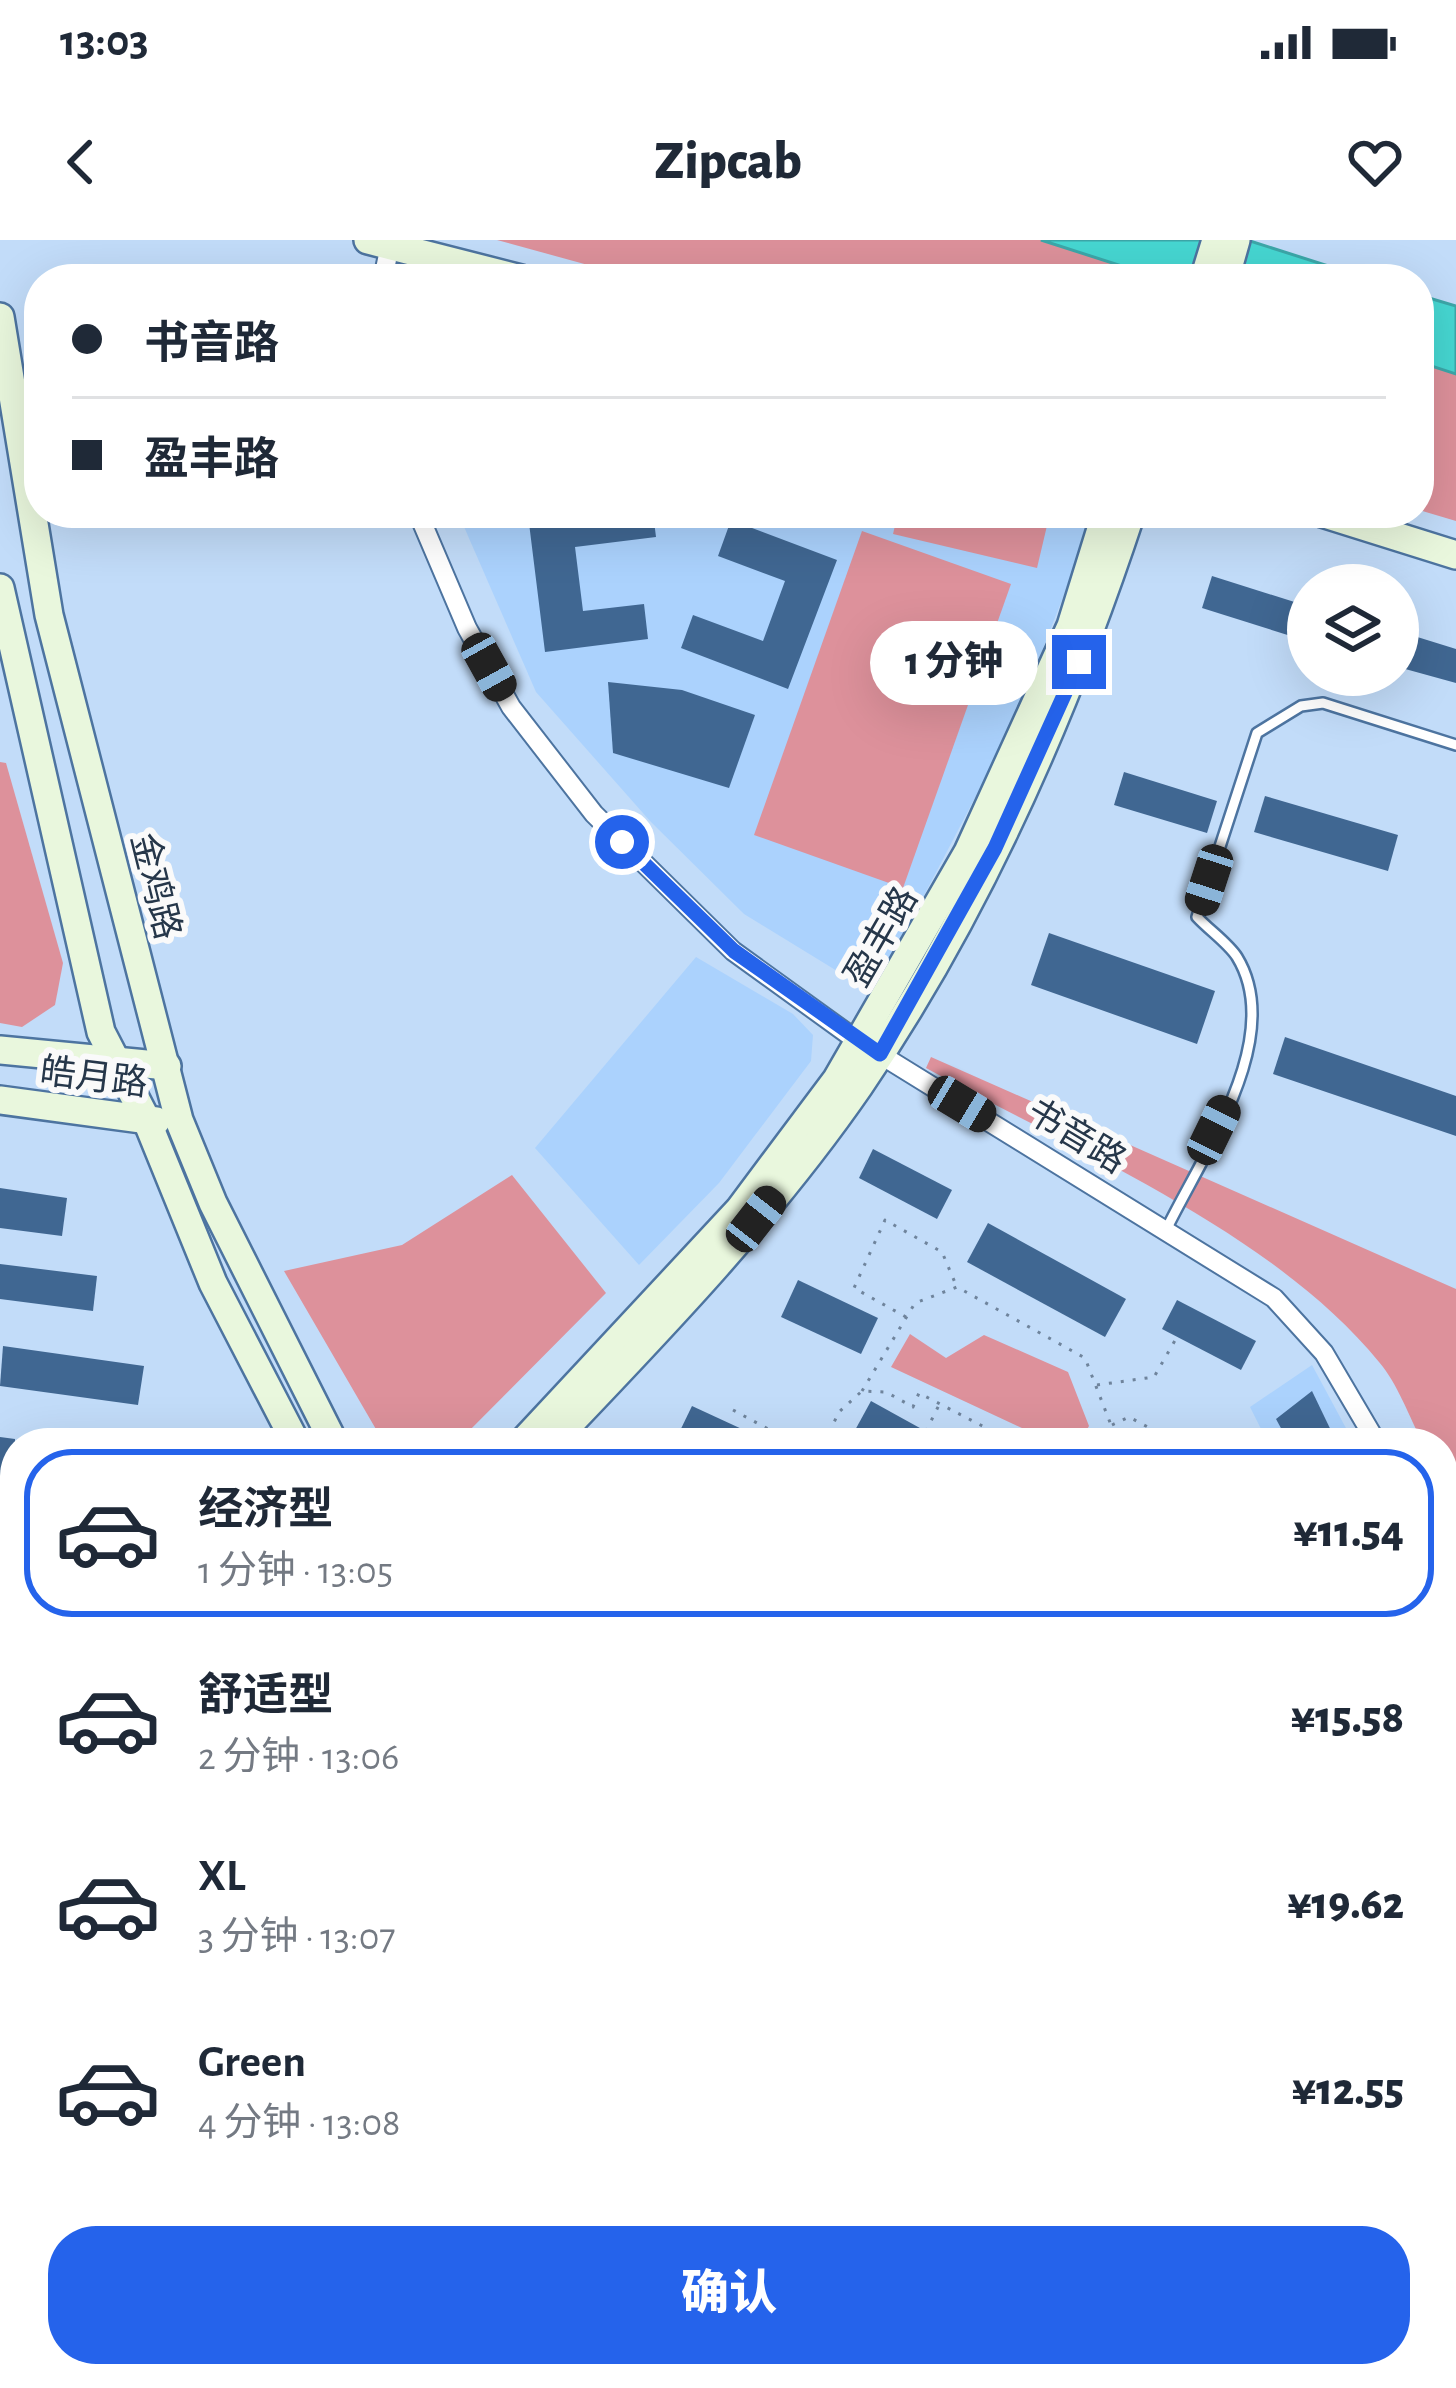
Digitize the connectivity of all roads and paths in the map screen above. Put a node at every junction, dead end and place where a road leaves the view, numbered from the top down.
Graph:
1 (383, 242) edge
2 (465, 264) edge
3 (0, 317) edge
4 (24, 463) edge
5 (35, 528) edge
6 (424, 528) edge
7 (1101, 528) edge
8 (1126, 528) edge
9 (1370, 528) edge
10 (1456, 555) edge
11 (1, 594) edge
12 (1456, 745) edge
13 (870, 1048) junction
14 (0, 1050) edge
15 (120, 1066) junction
16 (167, 1066) junction
17 (0, 1100) edge
18 (179, 1120) junction
19 (147, 1121) junction
20 (1167, 1228) junction
21 (957, 1287) junction
22 (906, 1317) junction
23 (1177, 1336) dead end
24 (1095, 1385) junction
25 (862, 1391) junction
26 (940, 1404) junction
27 (733, 1410) dead end
28 (1111, 1425) junction
29 (288, 1428) edge
30 (326, 1428) edge
31 (537, 1428) edge
32 (565, 1428) edge
33 (766, 1428) edge
34 (831, 1428) edge
35 (928, 1428) edge
36 (986, 1428) edge
37 (1110, 1428) edge
38 (1150, 1428) edge
39 (1368, 1428) edge

1 - 2 main road
3 - 4 main road, 金鸡路
5 - 16 main road, 金鸡路
6 - 13 street, 书音路
7 - 13 main road, 盈丰路
8 - 13 main road, 盈丰路
9 - 10 main road
11 - 15 main road
12 - 20 lane
13 - 20 street, 书音路
13 - 31 main road, 盈丰路
13 - 32 main road, 盈丰路
14 - 15 main road, 皓月路
15 - 16 main road, 皓月路
15 - 19 main road
16 - 18 main road, 金鸡路
17 - 19 main road, 皓月路
18 - 19 main road, 皓月路
18 - 30 main road, 金鸡路
19 - 29 main road
20 - 39 street, 书音路
21 - 22 path
21 - 22 path
21 - 24 path
22 - 25 path
23 - 24 path
24 - 28 path
25 - 26 path
25 - 34 path
26 - 35 path
26 - 36 path
27 - 33 path
28 - 37 path
28 - 38 path

